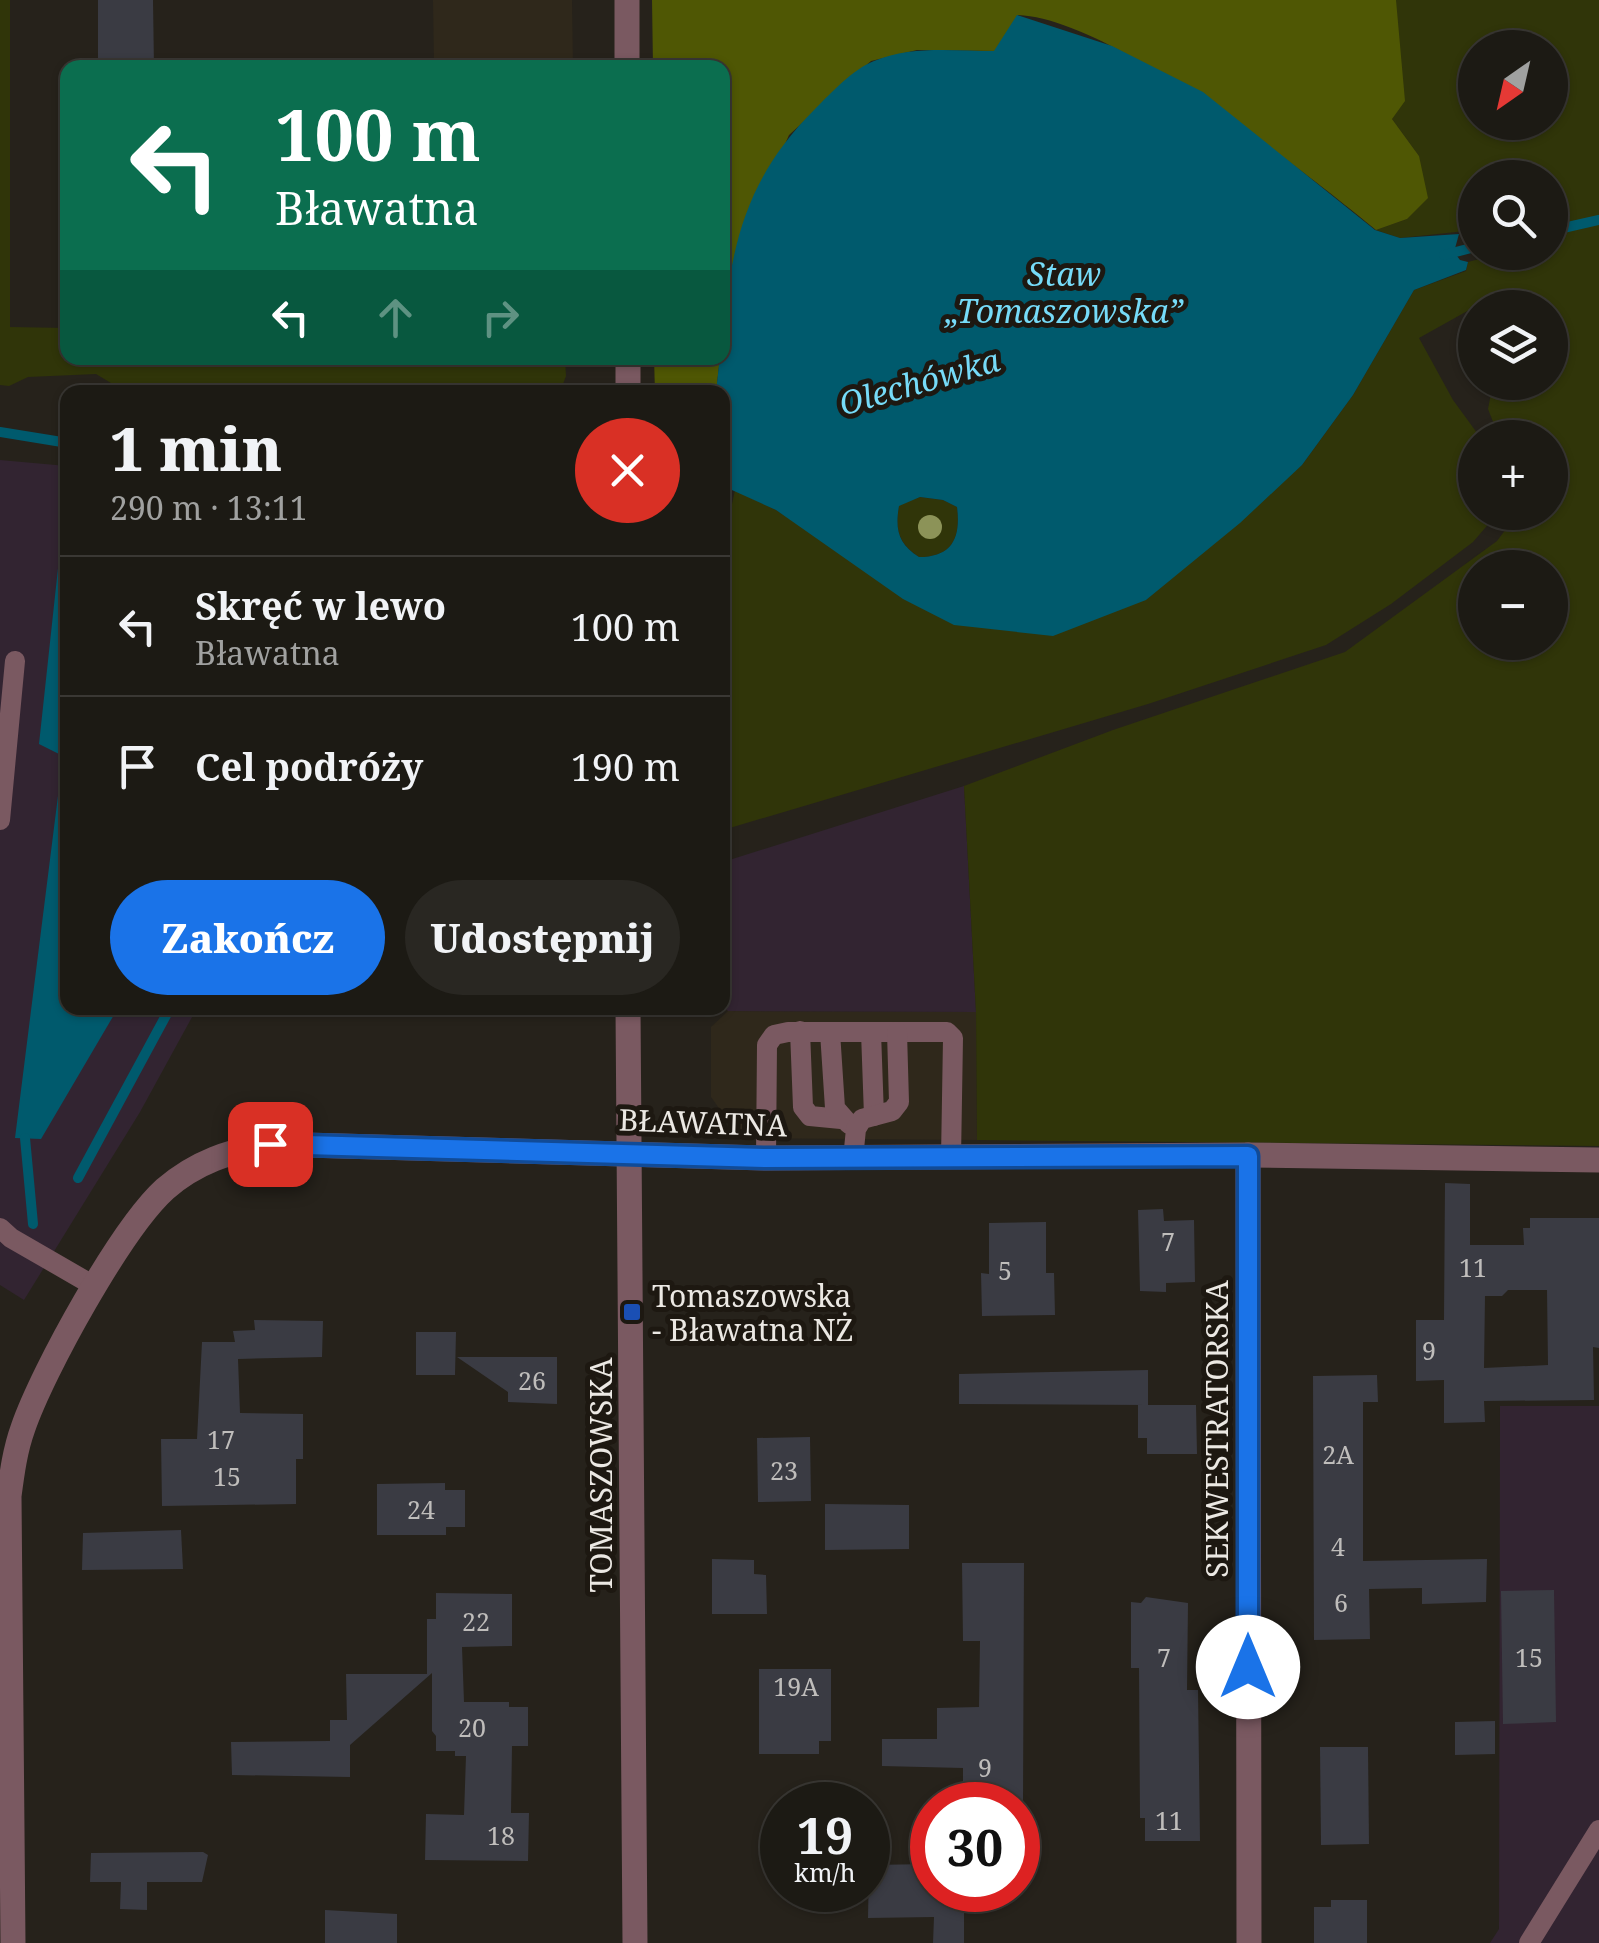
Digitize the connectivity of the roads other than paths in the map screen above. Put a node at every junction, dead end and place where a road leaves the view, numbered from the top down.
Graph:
1 (626, 0) edge
2 (627, 60) edge
3 (15, 661) dead end
4 (0, 820) edge
5 (628, 1015) edge
6 (800, 1032) junction
7 (830, 1032) junction
8 (871, 1032) junction
9 (897, 1032) junction
10 (857, 1121) junction
11 (631, 1152) junction
12 (1248, 1156) junction
13 (766, 1158) junction
14 (951, 1158) junction
15 (852, 1159) junction
16 (1599, 1160) edge
17 (0, 1228) edge
18 (96, 1287) junction
19 (1599, 1830) edge
20 (13, 1943) edge
21 (635, 1943) edge
22 (1249, 1943) edge
23 (1529, 1943) edge

1 - 2 street
3 - 4 lane
5 - 11 street, TOMASZOWSKA
6 - 7 lane
6 - 10 lane
6 - 13 lane
7 - 8 lane
7 - 10 lane
8 - 9 lane
8 - 10 lane
9 - 10 lane
9 - 14 lane
10 - 15 lane
11 - 13 street, BŁAWATNA
11 - 18 street, BŁAWATNA
11 - 21 street, TOMASZOWSKA
12 - 14 street, BŁAWATNA
12 - 16 street, BŁAWATNA
12 - 22 street, SEKWESTRATORSKA
13 - 15 street, BŁAWATNA
14 - 15 street, BŁAWATNA
17 - 18 lane
18 - 20 street, BŁAWATNA
19 - 23 lane

